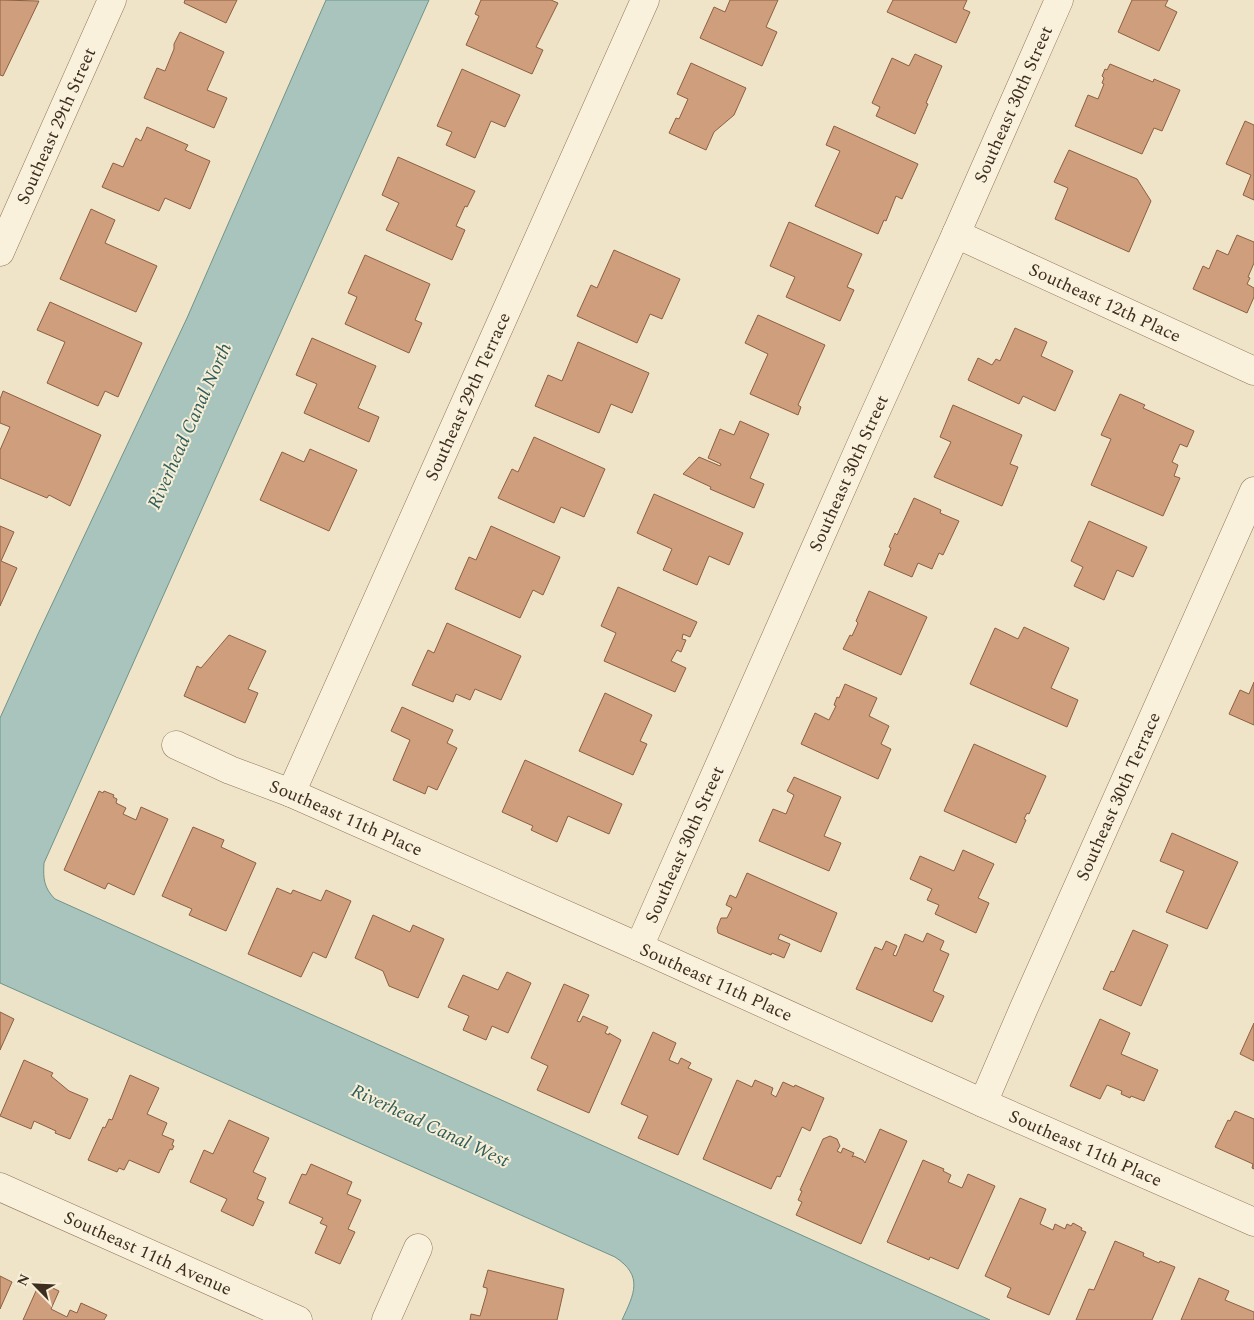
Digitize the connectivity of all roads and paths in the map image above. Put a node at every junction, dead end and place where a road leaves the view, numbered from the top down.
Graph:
1 (112, 0) edge
2 (645, 0) edge
3 (1059, 0) edge
4 (956, 234) junction
5 (0, 252) edge
6 (1254, 371) edge
7 (1254, 491) edge
8 (176, 745) dead end
9 (291, 793) junction
10 (638, 947) junction
11 (983, 1103) junction
12 (0, 1187) edge
13 (1254, 1222) edge
14 (418, 1248) dead end
15 (298, 1320) edge
16 (386, 1320) edge

1 - 5 street, Southeast 29th Street
2 - 9 street, Southeast 29th Terrace
3 - 4 street, Southeast 30th Street
4 - 6 street, Southeast 12th Place
4 - 10 street, Southeast 30th Street
7 - 11 street, Southeast 30th Terrace
8 - 9 street, Southeast 11th Place
9 - 10 street, Southeast 11th Place
10 - 11 street, Southeast 11th Place
11 - 13 street, Southeast 11th Place
12 - 15 street, Southeast 11th Avenue
14 - 16 street

